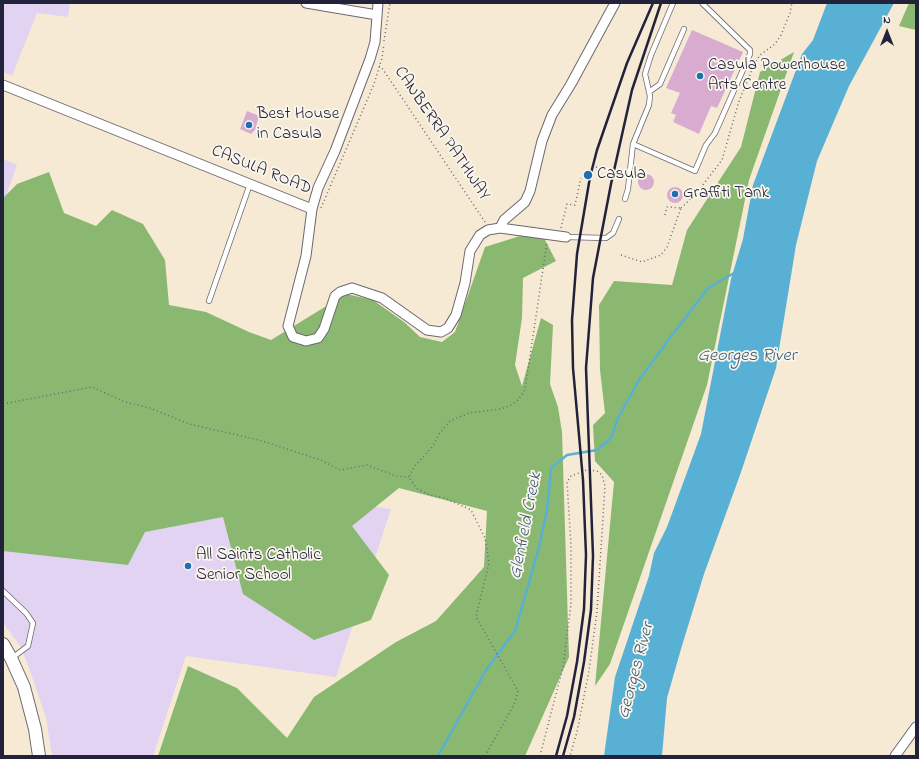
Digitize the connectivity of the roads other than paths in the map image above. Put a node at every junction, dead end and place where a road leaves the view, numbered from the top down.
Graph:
1 (306, 3) edge
2 (378, 3) edge
3 (615, 3) edge
4 (673, 3) edge
5 (702, 3) edge
6 (377, 15) junction
7 (684, 29) dead end
8 (3, 85) edge
9 (649, 92) junction
10 (633, 144) junction
11 (250, 184) junction
12 (625, 199) dead end
13 (312, 209) junction
14 (619, 219) dead end
15 (500, 228) junction
16 (563, 233) joint
17 (209, 301) dead end
18 (3, 591) edge
19 (3, 644) edge
20 (11, 658) junction
21 (916, 727) edge
22 (39, 756) edge
23 (895, 756) edge

1 - 6 street
2 - 6 street
3 - 15 street
4 - 9 lane
5 - 10 lane
6 - 13 street
7 - 9 lane
8 - 11 street, CASULA ROAD
9 - 10 lane
10 - 12 lane
11 - 13 street, CASULA ROAD
11 - 17 lane
13 - 15 street, CASULA ROAD
14 - 16 lane
15 - 16 street
18 - 20 lane
19 - 20 street
20 - 22 street
21 - 23 street

